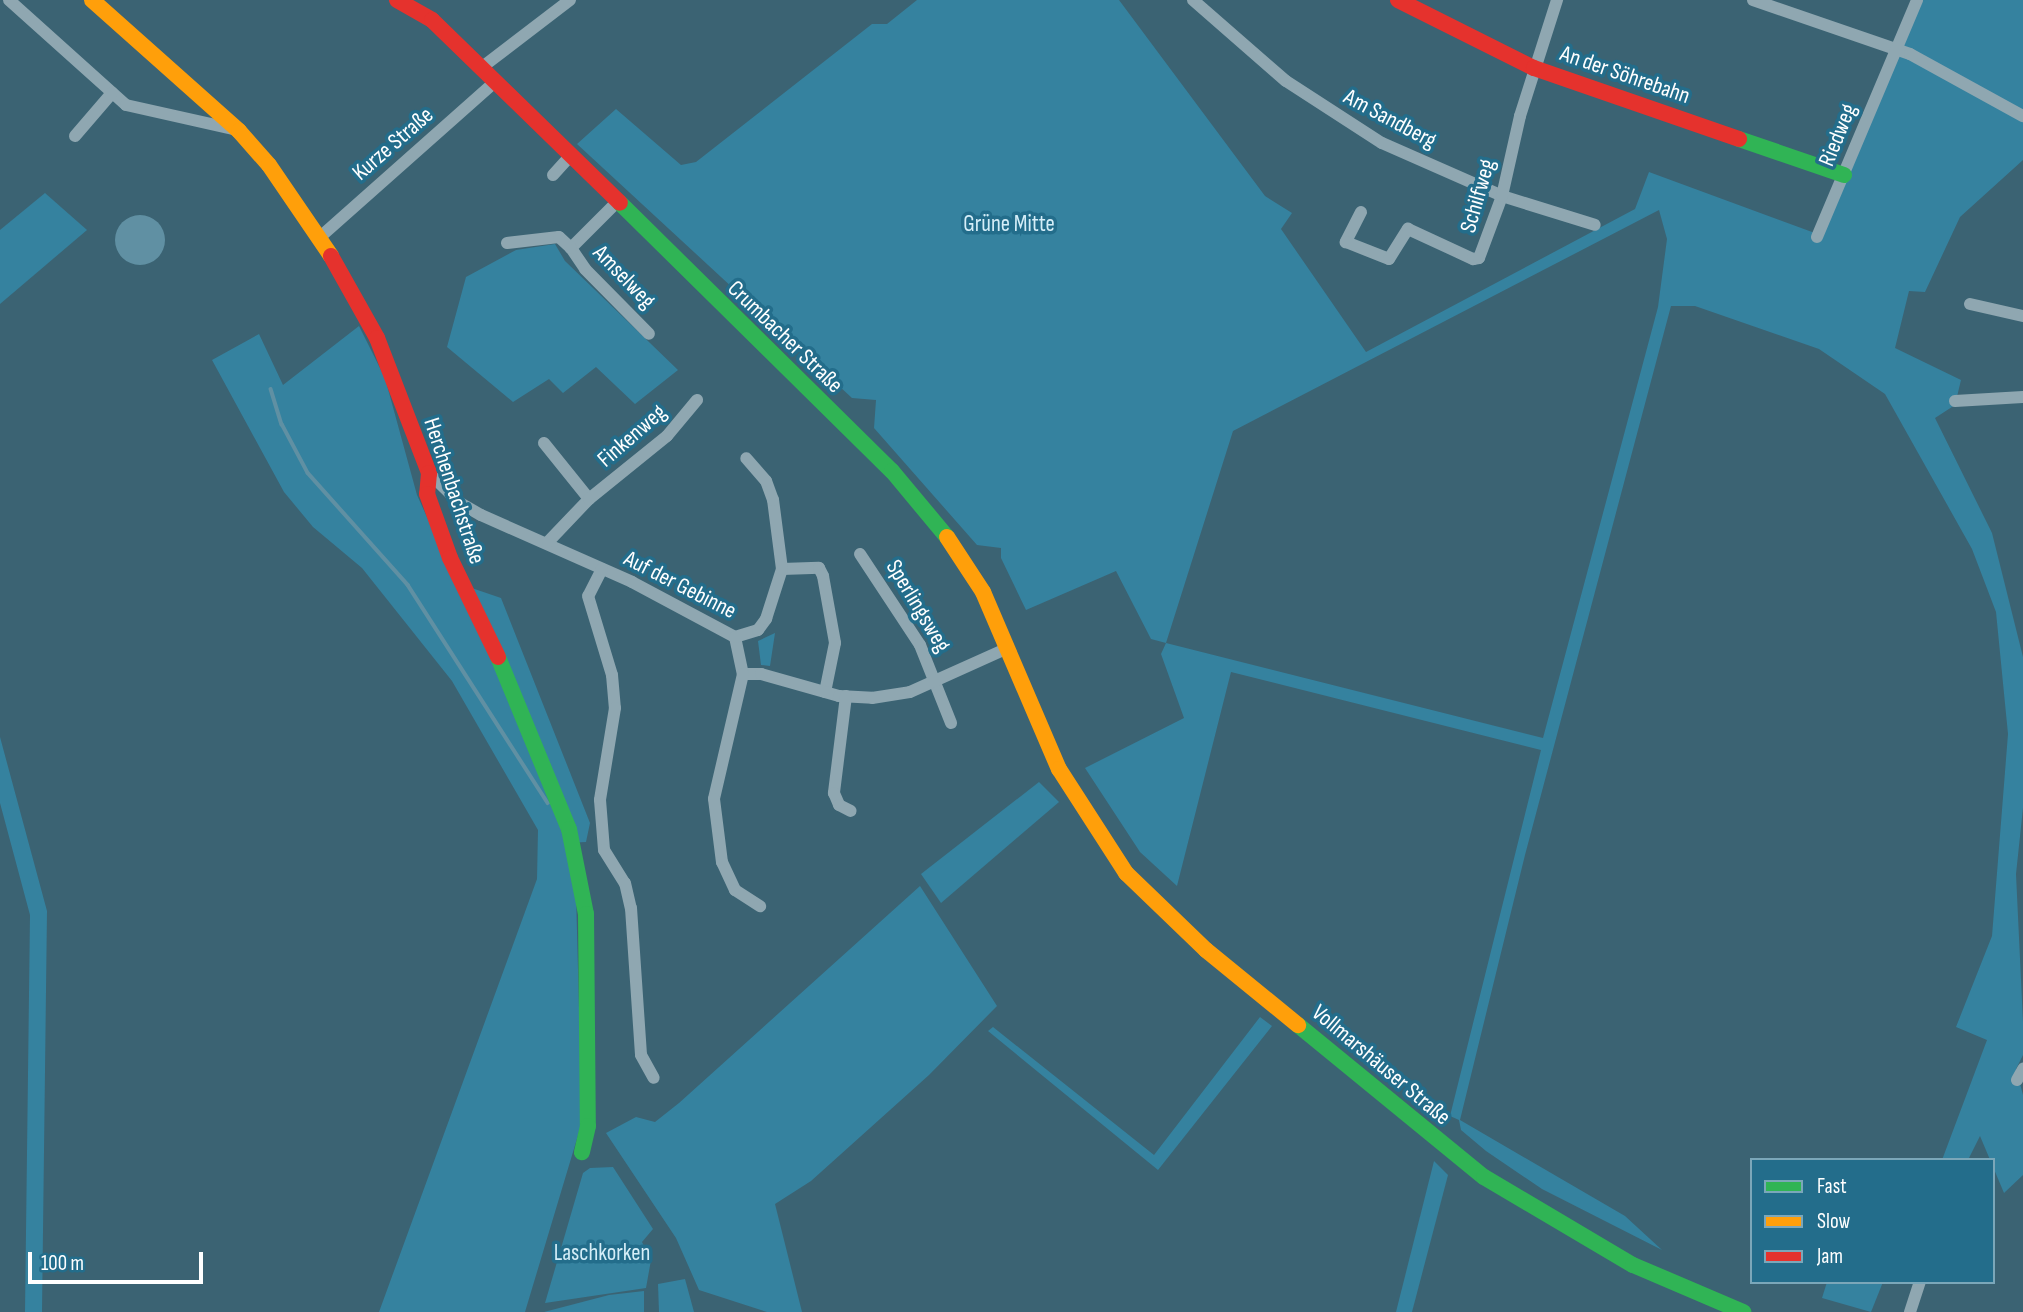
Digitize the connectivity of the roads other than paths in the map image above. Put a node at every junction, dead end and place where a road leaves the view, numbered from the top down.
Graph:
1 (9, 0) edge
2 (92, 0) edge
3 (397, 0) edge
4 (570, 0) edge
5 (1193, 0) edge
6 (1398, 0) edge
7 (1557, 0) edge
8 (1754, 0) edge
9 (1917, 0) edge
10 (1898, 50) junction
11 (481, 68) junction
12 (1534, 68) junction
13 (496, 81) junction
14 (112, 93) junction
15 (2023, 116) edge
16 (239, 131) junction
17 (75, 136) dead end
18 (570, 156) junction
19 (552, 175) dead end
20 (1844, 175) junction
21 (1502, 197) junction
22 (617, 203) junction
23 (1361, 212) dead end
24 (1595, 225) dead end
25 (1817, 237) dead end
26 (319, 238) junction
27 (507, 243) dead end
28 (571, 248) junction
29 (1969, 304) dead end
30 (2023, 316) edge
31 (649, 334) dead end
32 (2023, 397) edge
33 (697, 400) dead end
34 (1955, 401) dead end
35 (544, 443) dead end
36 (746, 458) dead end
37 (429, 473) junction
38 (589, 499) junction
39 (548, 542) junction
40 (860, 554) dead end
41 (602, 569) junction
42 (782, 569) junction
43 (735, 637) junction
44 (1008, 648) junction
45 (743, 674) junction
46 (937, 681) junction
47 (825, 692) junction
48 (846, 696) junction
49 (951, 723) dead end
50 (1059, 769) joint
51 (851, 811) dead end
52 (760, 906) dead end
53 (654, 1078) dead end
54 (582, 1152) dead end
55 (1919, 1284) edge
56 (1743, 1312) edge
57 (1910, 1312) edge

1 - 14 street
2 - 16 main road, Herchenbachstraße
3 - 11 main road, Crumbacher Straße
4 - 11 street
5 - 21 street, Am Sandberg
6 - 12 main road, An der Söhrebahn
7 - 12 street, Schilfweg
8 - 10 street
9 - 10 street, Riedweg
10 - 15 street
10 - 20 street, Riedweg
11 - 13 main road, Crumbacher Straße
12 - 20 main road, An der Söhrebahn
12 - 21 street, Schilfweg
13 - 18 main road, Crumbacher Straße
13 - 26 street, Kurze Straße
14 - 16 street
14 - 17 street
16 - 26 main road, Herchenbachstraße
18 - 19 street
18 - 22 main road, Crumbacher Straße
20 - 25 street, Riedweg
21 - 23 street, Schilfweg
21 - 24 street, Am Sandberg
22 - 28 street, Amselweg
22 - 44 main road, Crumbacher Straße
26 - 37 main road, Herchenbachstraße
27 - 28 street, Amselweg
28 - 31 street, Amselweg
29 - 30 street
32 - 34 street
33 - 38 street, Finkenweg
35 - 38 street, Finkenweg
36 - 42 street
37 - 39 street
37 - 54 main road, Herchenbachstraße
38 - 39 street, Finkenweg
39 - 41 street, Auf der Gebinne
40 - 46 street, Sperlingsweg
41 - 43 street, Auf der Gebinne
41 - 53 street
42 - 43 street
42 - 47 street
43 - 45 street, Auf der Gebinne
44 - 46 street
44 - 50 main road, Crumbacher Straße
45 - 47 street
45 - 52 street
46 - 48 street
46 - 49 street, Sperlingsweg
47 - 48 street
48 - 51 street
50 - 56 main road, Vollmarshäuser Straße
55 - 57 street

